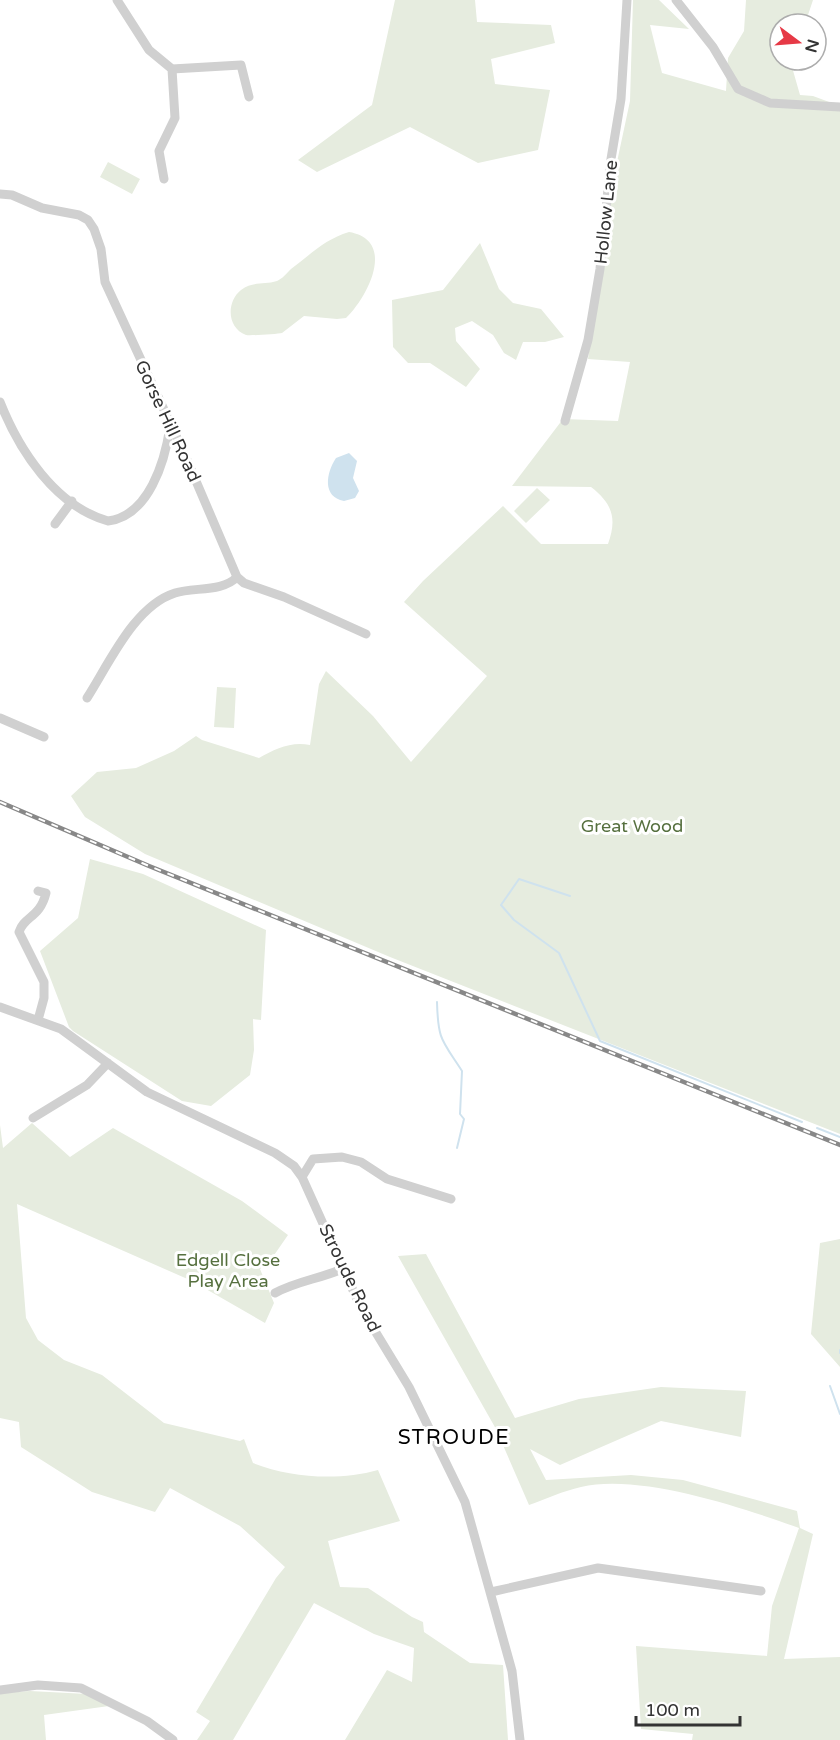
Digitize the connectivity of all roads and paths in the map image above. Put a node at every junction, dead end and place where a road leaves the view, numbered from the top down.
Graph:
1 (117, 0) edge
2 (627, 0) edge
3 (676, 0) edge
4 (172, 69) junction
5 (249, 97) dead end
6 (840, 106) edge
7 (164, 179) dead end
8 (0, 194) edge
9 (0, 402) edge
10 (566, 421) dead end
11 (170, 427) junction
12 (72, 501) junction
13 (55, 524) dead end
14 (237, 577) junction
15 (366, 634) dead end
16 (87, 698) dead end
17 (0, 718) edge
18 (44, 737) dead end
19 (38, 891) dead end
20 (0, 1007) edge
21 (38, 1020) junction
22 (108, 1063) junction
23 (33, 1118) dead end
24 (308, 1163) junction
25 (294, 1166) junction
26 (302, 1177) junction
27 (451, 1199) dead end
28 (342, 1269) junction
29 (274, 1293) dead end
30 (761, 1591) dead end
31 (491, 1592) junction
32 (0, 1690) edge
33 (173, 1740) edge
34 (520, 1740) edge

1 - 4 street
2 - 10 street, Hollow Lane
3 - 6 street
4 - 5 street
4 - 7 street
8 - 11 street, Gorse Hill Road
9 - 12 street
11 - 12 street
11 - 14 street, Gorse Hill Road
12 - 13 street
14 - 15 street
14 - 16 street
17 - 18 street
19 - 21 street
20 - 21 street, Stroude Road
21 - 22 street, Stroude Road
22 - 23 street
22 - 25 street, Stroude Road
24 - 25 street
24 - 26 street
24 - 27 street
25 - 26 street, Stroude Road
26 - 28 street, Stroude Road
28 - 29 street
28 - 31 street, Stroude Road
30 - 31 street
31 - 34 street, Stroude Road
32 - 33 street

